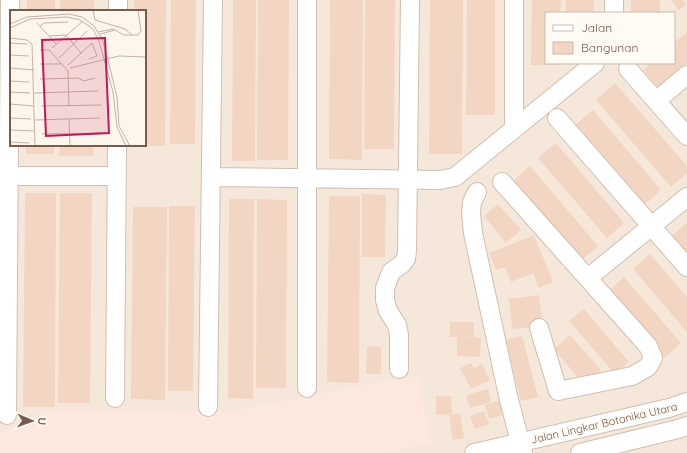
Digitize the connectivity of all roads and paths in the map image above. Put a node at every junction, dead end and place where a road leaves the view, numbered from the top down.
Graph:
1 (10, 0) edge
2 (213, 0) edge
3 (307, 0) edge
4 (410, 0) edge
5 (514, 0) edge
6 (614, 0) edge
7 (614, 12) edge
8 (594, 64) edge
9 (628, 69) dead end
10 (687, 75) edge
11 (656, 101) junction
12 (557, 118) dead end
13 (514, 128) junction
14 (687, 136) edge
15 (117, 146) edge
16 (4, 176) edge
17 (117, 176) junction
18 (210, 177) junction
19 (307, 178) junction
20 (409, 179) junction
21 (502, 182) dead end
22 (477, 192) dead end
23 (687, 198) edge
24 (652, 226) junction
25 (687, 267) edge
26 (588, 278) junction
27 (539, 328) dead end
28 (399, 369) dead end
29 (307, 388) dead end
30 (115, 398) dead end
31 (687, 402) edge
32 (208, 407) dead end
33 (7, 415) dead end
34 (687, 426) edge
35 (522, 448) edge
36 (474, 453) edge
37 (580, 453) edge

1 - 16 street
2 - 18 street
3 - 19 street
4 - 20 street
5 - 13 street
6 - 7 street
8 - 13 street
9 - 11 street
10 - 11 street
11 - 14 street
12 - 24 street
13 - 20 street
15 - 17 street
16 - 17 street
16 - 33 street
17 - 30 street
18 - 19 street
18 - 32 street
19 - 20 street
19 - 29 street
20 - 28 street
21 - 26 street
22 - 35 street
23 - 24 street
24 - 25 street
24 - 26 street
26 - 27 street
31 - 35 street, Jalan Lingkar Botanika Utara
34 - 37 street, Jalan Lingkar Botanika Utara
35 - 36 street, Jalan Lingkar Botanika Utara

